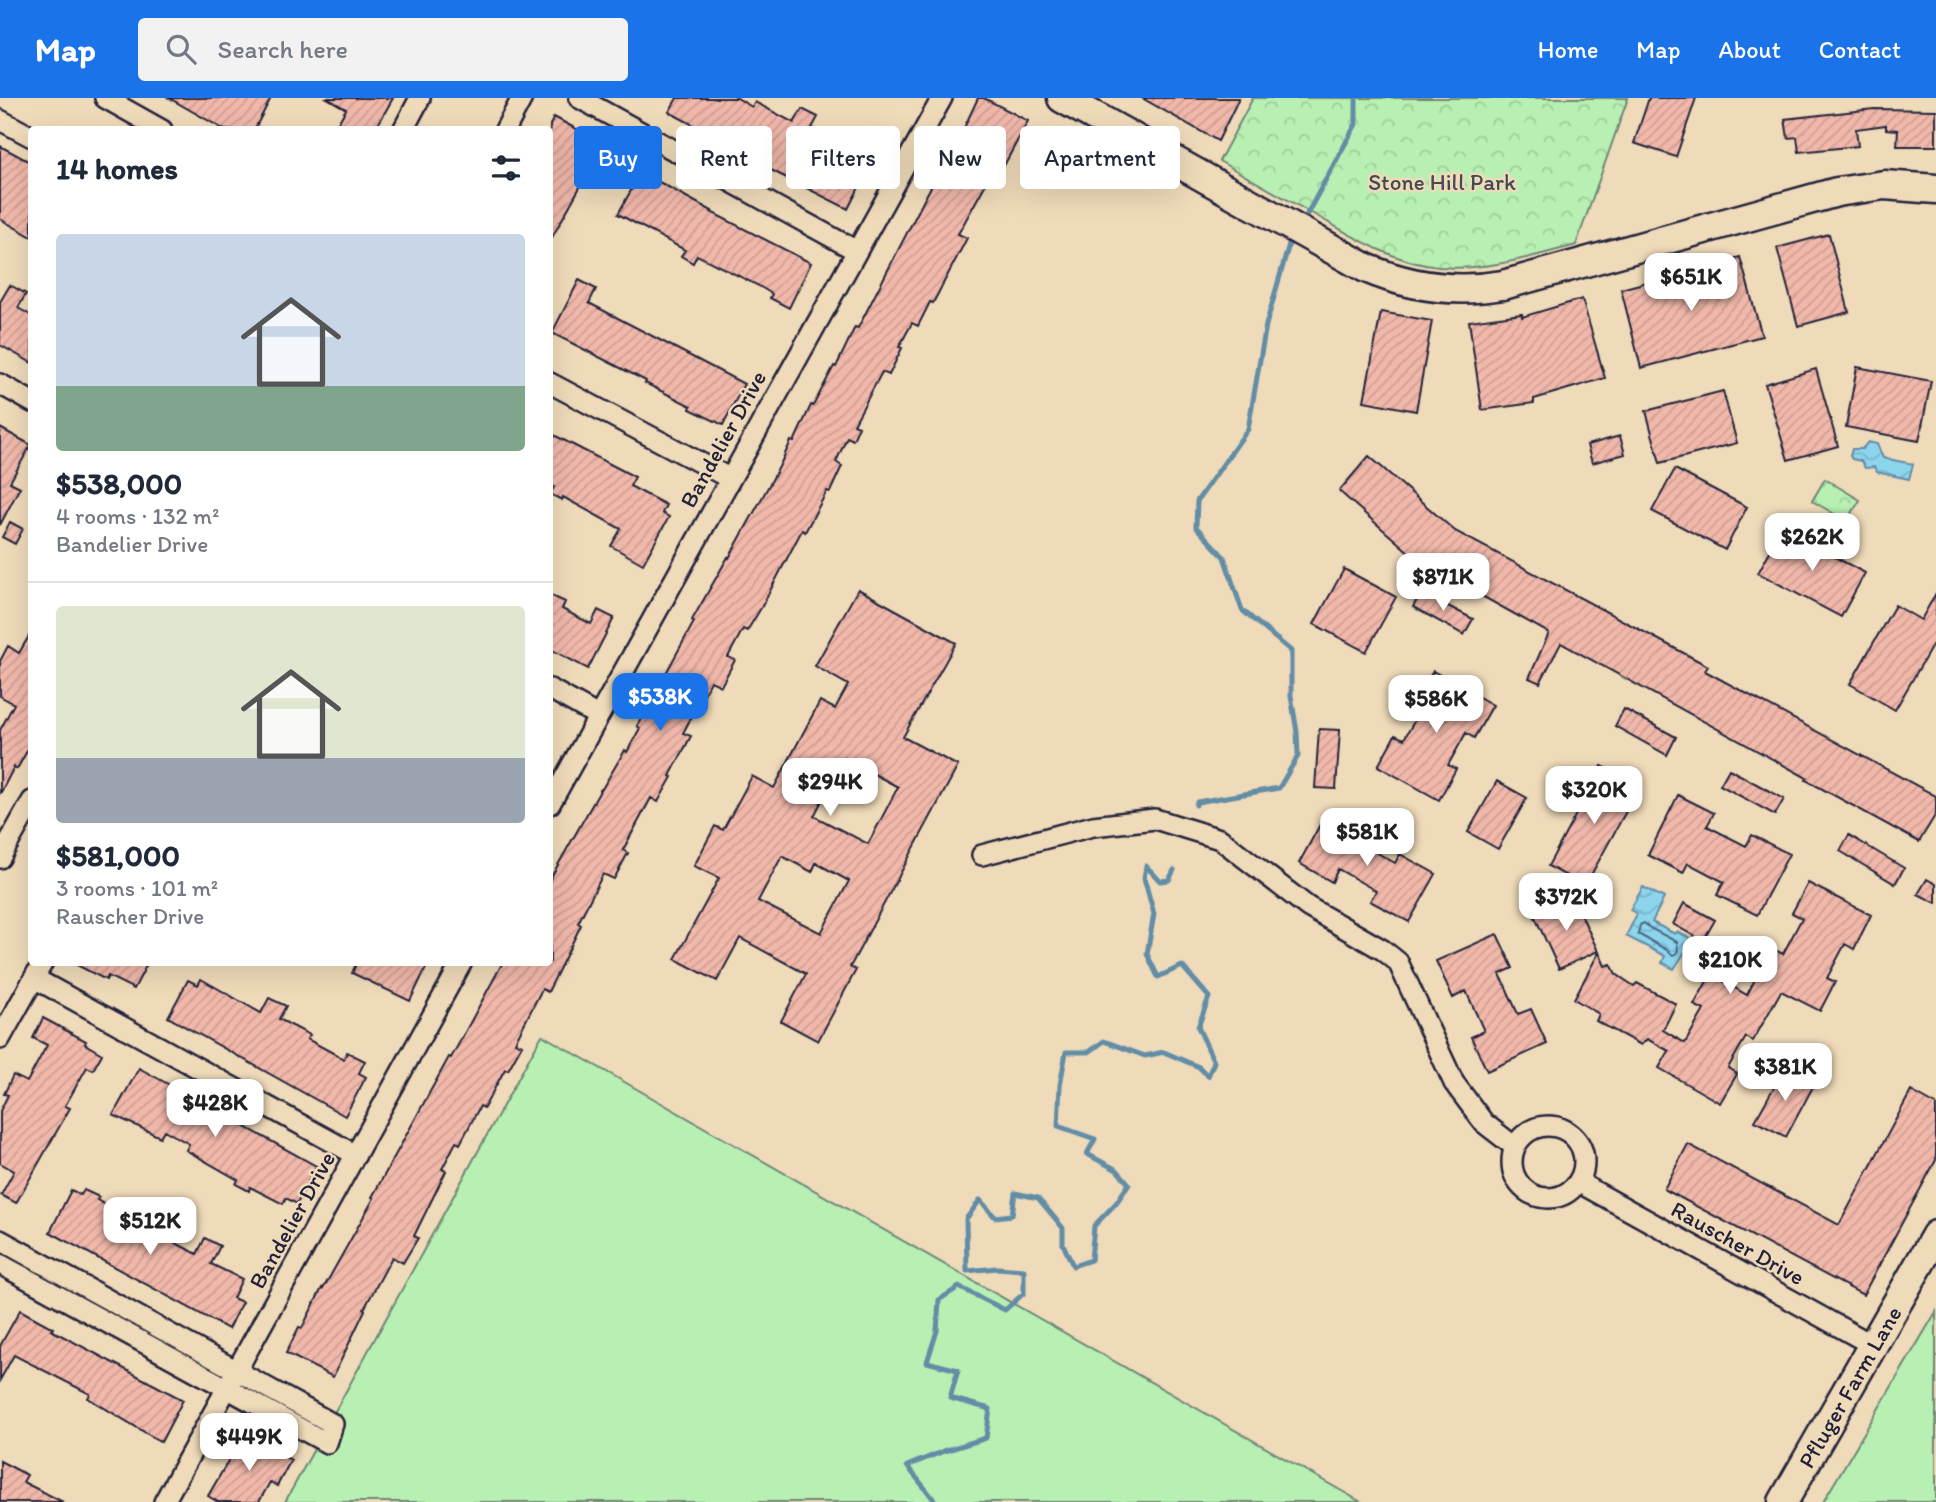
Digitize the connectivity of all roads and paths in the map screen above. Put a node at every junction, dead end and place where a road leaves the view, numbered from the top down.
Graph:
1 (105, 98) edge
2 (421, 98) edge
3 (522, 98) edge
4 (579, 98) edge
5 (942, 98) edge
6 (1062, 98) edge
7 (0, 120) edge
8 (155, 126) edge
9 (405, 126) edge
10 (507, 126) edge
11 (28, 135) edge
12 (1936, 190) edge
13 (855, 250) junction
14 (0, 384) edge
15 (553, 385) edge
16 (28, 399) edge
17 (729, 478) junction
18 (553, 691) edge
19 (598, 716) junction
20 (553, 798) edge
21 (28, 808) edge
22 (982, 855) dead end
23 (0, 858) edge
24 (460, 966) edge
25 (38, 970) edge
26 (0, 1040) edge
27 (1515, 1147) junction
28 (356, 1155) junction
29 (1578, 1182) junction
30 (1936, 1234) edge
31 (0, 1240) edge
32 (0, 1264) edge
33 (1874, 1346) junction
34 (231, 1380) junction
35 (164, 1502) edge
36 (1783, 1502) edge

1 - 8 street
2 - 9 street
3 - 10 street
4 - 13 street
5 - 13 street, Bandelier Drive
6 - 12 street
7 - 11 street
13 - 17 street, Bandelier Drive
14 - 16 street
15 - 17 street
17 - 19 street, Bandelier Drive
18 - 19 street
19 - 20 street, Bandelier Drive
21 - 23 street
22 - 27 street
24 - 28 street, Bandelier Drive
25 - 26 street
25 - 28 street
27 - 29 street
27 - 29 street
28 - 34 street, Bandelier Drive
29 - 33 street, Rauscher Drive
30 - 33 street, Pfluger Farm Lane
31 - 34 street
32 - 34 street
33 - 36 street, Pfluger Farm Lane
34 - 34 street
34 - 35 street, Bandelier Drive

